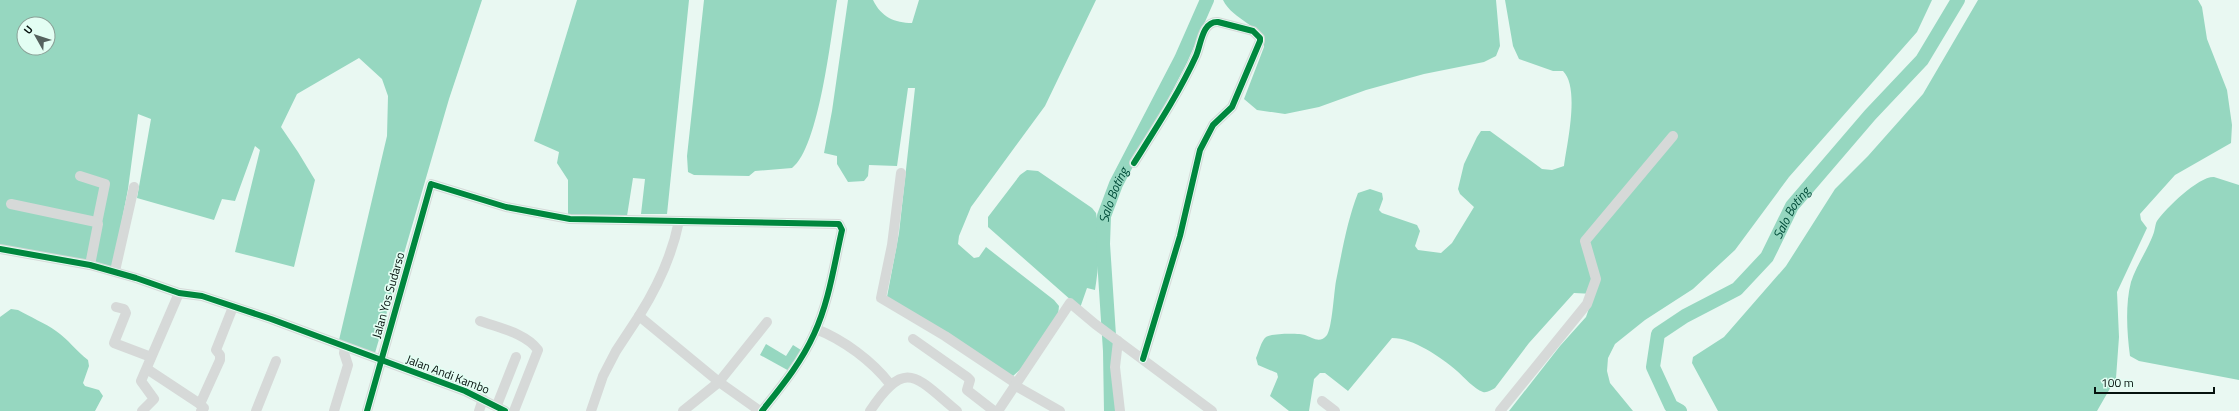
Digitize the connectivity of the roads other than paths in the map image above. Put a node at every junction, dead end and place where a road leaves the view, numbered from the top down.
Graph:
1 (1673, 136) dead end
2 (1134, 163) dead end
3 (901, 173) dead end
4 (80, 176) dead end
5 (134, 187) dead end
6 (11, 204) dead end
7 (679, 221) junction
8 (97, 223) junction
9 (0, 250) edge
10 (90, 265) junction
11 (115, 271) junction
12 (179, 293) junction
13 (116, 307) dead end
14 (233, 307) junction
15 (639, 316) junction
16 (480, 321) dead end
17 (767, 322) dead end
18 (816, 329) junction
19 (913, 339) dead end
20 (1117, 341) junction
21 (345, 347) junction
22 (151, 357) junction
23 (516, 357) dead end
24 (1143, 359) junction
25 (382, 360) junction
26 (276, 361) dead end
27 (147, 369) junction
28 (719, 382) junction
29 (890, 384) junction
30 (1016, 385) junction
31 (483, 398) junction
32 (1322, 401) dead end
33 (204, 408) edge
34 (501, 408) edge
35 (142, 411) edge
36 (256, 411) edge
37 (334, 411) edge
38 (367, 411) edge
39 (479, 411) edge
40 (514, 411) edge
41 (591, 411) edge
42 (683, 411) edge
43 (761, 411) edge
44 (870, 411) edge
45 (957, 411) edge
46 (994, 411) edge
47 (998, 411) edge
48 (1060, 411) edge
49 (1120, 411) edge
50 (1212, 411) edge
51 (1335, 411) edge
52 (1500, 411) edge

1 - 52 street
2 - 24 street
3 - 30 street
4 - 8 street
5 - 11 street
6 - 8 street
7 - 15 street
7 - 18 street
7 - 25 street, Jalan Yos Sudarso
8 - 10 street
9 - 10 street, Jalan Andi Kambo
10 - 11 street, Jalan Andi Kambo
11 - 12 street, Jalan Andi Kambo
12 - 14 street, Jalan Andi Kambo
12 - 22 street
13 - 22 street
14 - 21 street, Jalan Andi Kambo
14 - 33 street
15 - 28 street
15 - 41 street
16 - 40 street
17 - 28 street
18 - 29 street
18 - 43 street
19 - 46 street
20 - 24 street
20 - 30 street
20 - 49 street
21 - 25 street, Jalan Andi Kambo
21 - 37 street
22 - 27 street
23 - 34 street
24 - 50 street
25 - 31 street, Jalan Andi Kambo
25 - 38 street, Jalan Yos Sudarso
26 - 36 street
27 - 33 street
27 - 35 street
28 - 42 street
28 - 43 street
29 - 44 street
29 - 45 street
30 - 47 street
30 - 48 street
31 - 34 street, Jalan Andi Kambo
31 - 39 street
32 - 51 street

